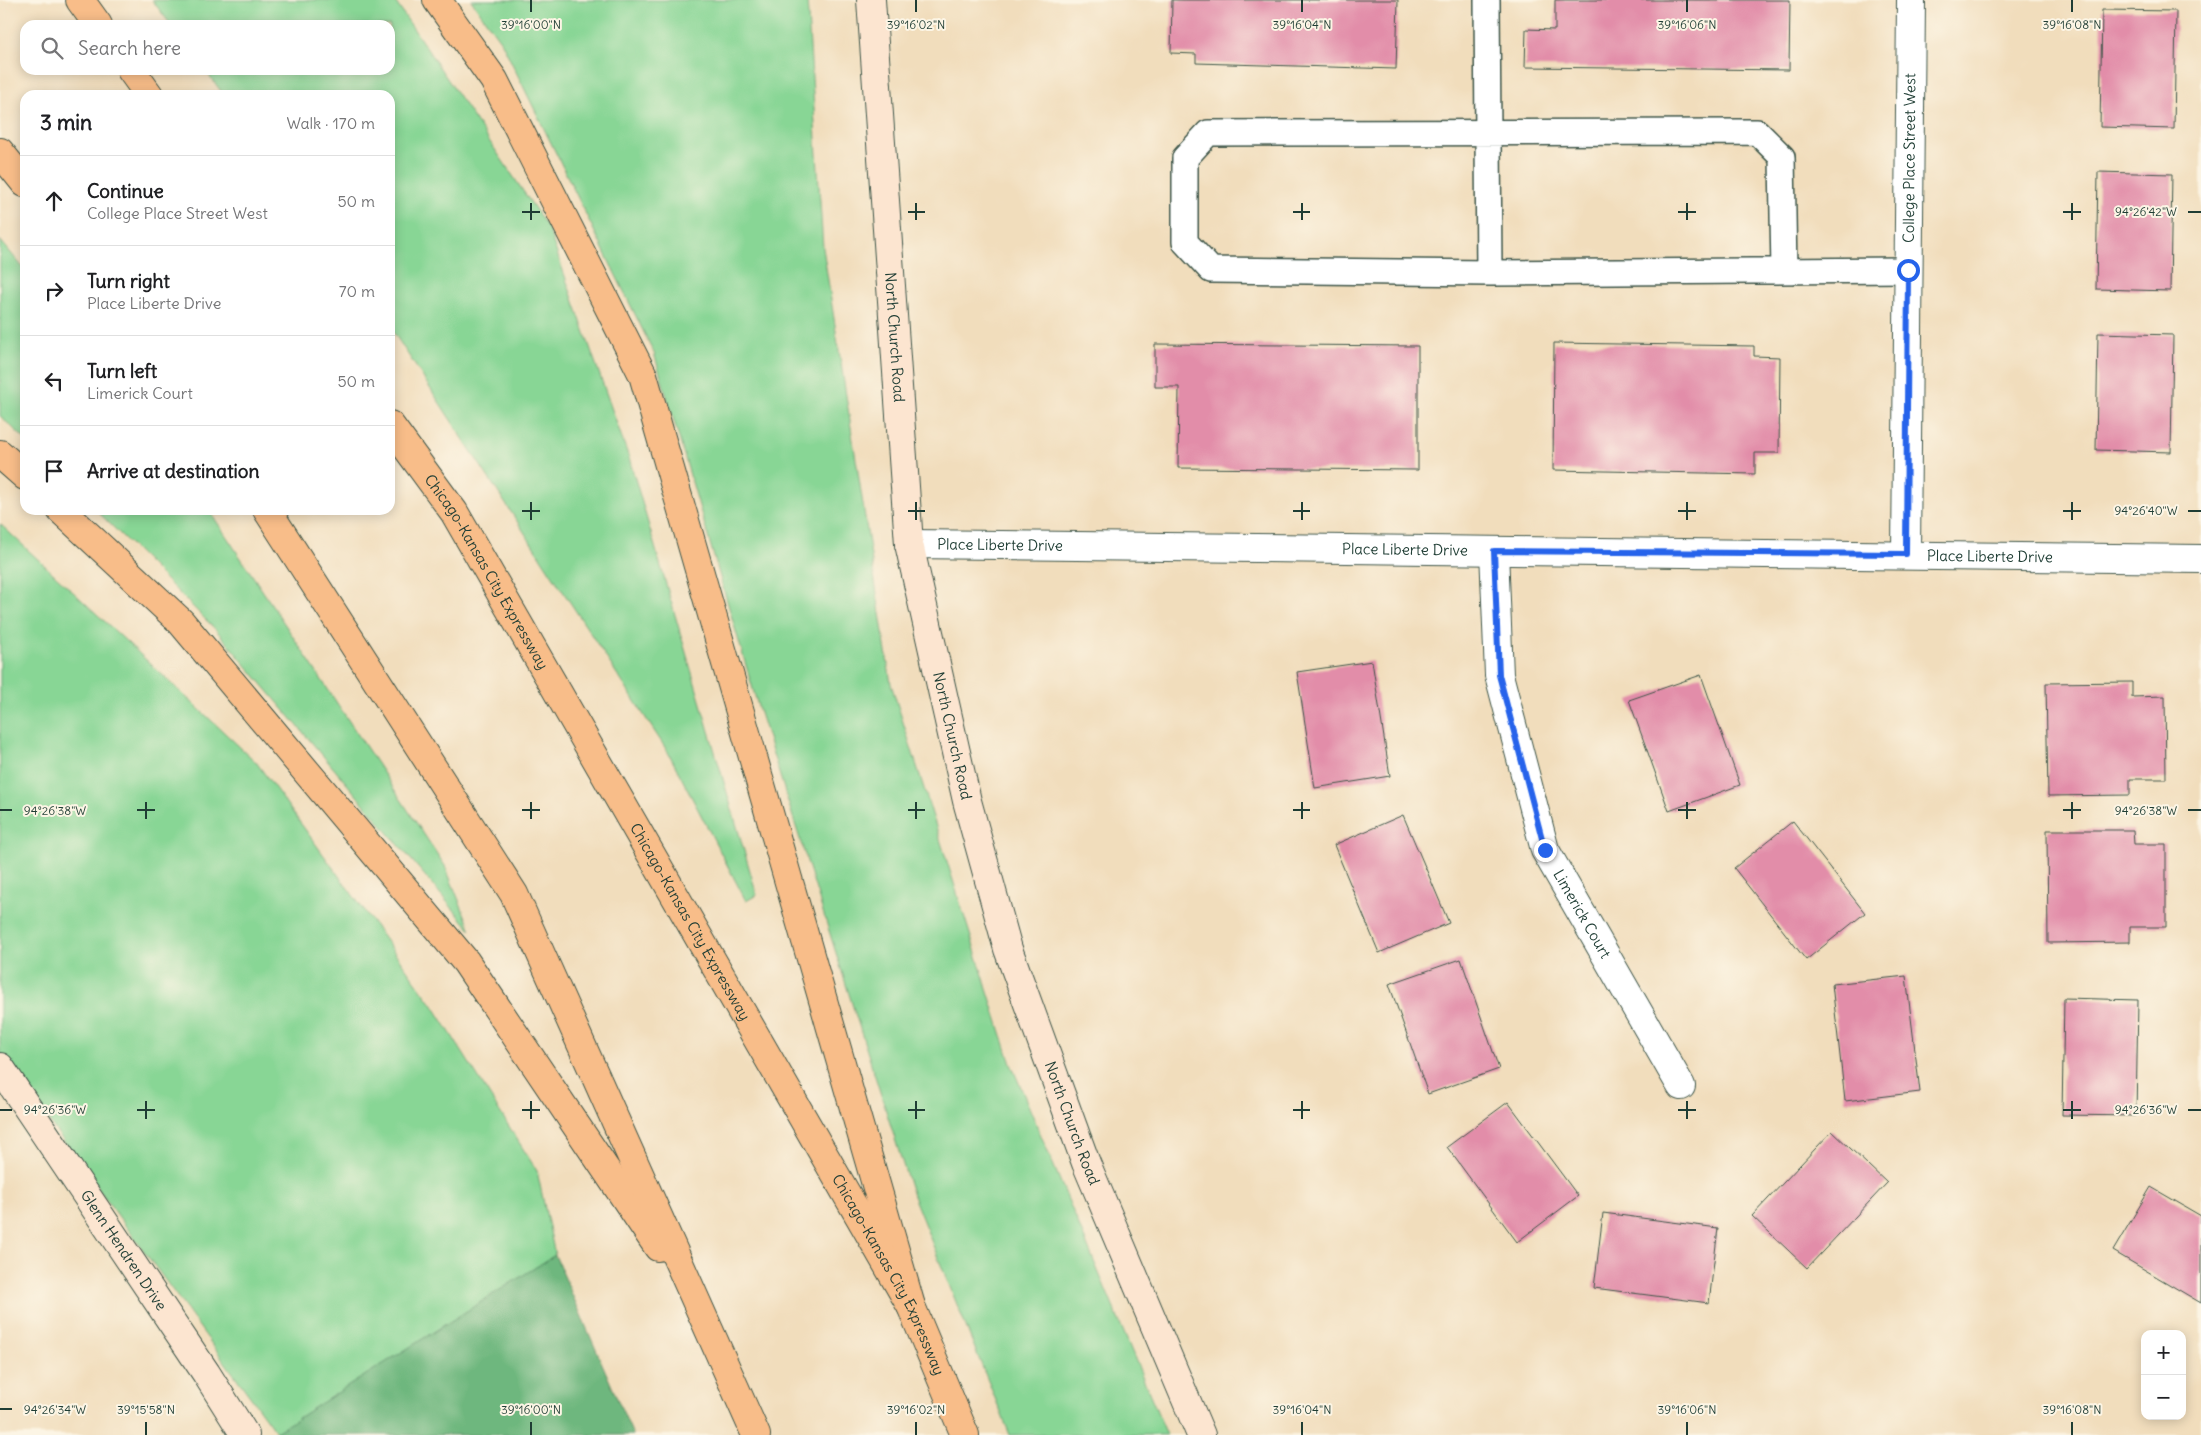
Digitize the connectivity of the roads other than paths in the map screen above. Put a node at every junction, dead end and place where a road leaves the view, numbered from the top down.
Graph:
1 (80, 0) edge
2 (437, 0) edge
3 (871, 0) edge
4 (1487, 0) edge
5 (1911, 0) edge
6 (94, 20) edge
7 (135, 75) edge
8 (145, 90) edge
9 (1488, 132) junction
10 (0, 152) edge
11 (20, 177) edge
12 (1908, 270) junction
13 (1784, 271) junction
14 (1489, 273) junction
15 (395, 431) edge
16 (0, 454) edge
17 (20, 472) edge
18 (66, 515) edge
19 (270, 515) edge
20 (909, 544) junction
21 (1494, 551) junction
22 (1906, 554) junction
23 (2201, 559) edge
24 (0, 1067) edge
25 (1681, 1086) dead end
26 (911, 1306) junction
27 (699, 1308) junction
28 (245, 1435) edge
29 (756, 1435) edge
30 (965, 1435) edge
31 (1201, 1435) edge

1 - 6 highway
2 - 26 highway
3 - 20 main road, North Church Road
4 - 9 lane
5 - 12 street, College Place Street West
7 - 8 highway
9 - 13 lane
9 - 14 lane
9 - 14 lane
10 - 11 highway
12 - 13 lane
12 - 22 street, College Place Street West
13 - 14 lane
15 - 26 highway, Chicago-Kansas City Expressway
16 - 17 highway
18 - 27 highway
19 - 27 highway
20 - 21 street, Place Liberte Drive
20 - 31 main road, North Church Road
21 - 22 street, Place Liberte Drive
21 - 25 street, Limerick Court
22 - 23 street, Place Liberte Drive
24 - 28 main road, Glenn Hendren Drive
26 - 30 highway, Chicago-Kansas City Expressway
27 - 29 highway

